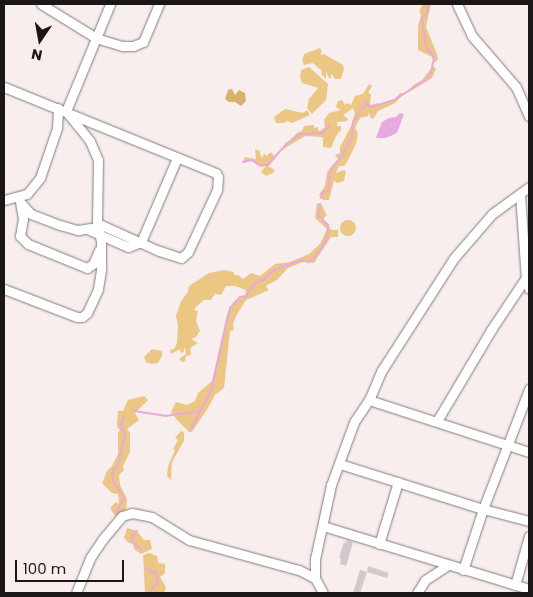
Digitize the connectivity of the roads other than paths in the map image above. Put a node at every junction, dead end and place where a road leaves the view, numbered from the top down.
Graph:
1 (41, 4) edge
2 (110, 4) edge
3 (159, 4) edge
4 (456, 4) edge
5 (96, 38) junction
6 (4, 87) edge
7 (62, 110) junction
8 (529, 116) edge
9 (177, 158) junction
10 (529, 187) edge
11 (520, 194) junction
12 (18, 199) junction
13 (4, 200) edge
14 (97, 228) junction
15 (141, 242) junction
16 (100, 248) junction
17 (527, 276) edge
18 (4, 289) edge
19 (529, 289) edge
20 (529, 389) edge
21 (369, 400) junction
22 (437, 421) junction
23 (506, 444) junction
24 (529, 452) edge
25 (340, 464) junction
26 (398, 482) junction
27 (483, 509) junction
28 (529, 521) edge
29 (323, 526) junction
30 (529, 536) edge
31 (379, 544) junction
32 (448, 565) junction
33 (463, 570) junction
34 (316, 578) junction
35 (515, 585) junction
36 (528, 590) edge
37 (417, 592) edge
38 (76, 593) edge
39 (323, 593) edge

1 - 5 street
2 - 5 street
3 - 5 street
4 - 8 street
5 - 7 street
6 - 7 street
7 - 9 street
7 - 12 street
7 - 14 street
9 - 15 street
9 - 15 street
10 - 11 street
11 - 17 street
11 - 21 street
12 - 13 street
12 - 14 street
12 - 16 street
14 - 15 street
14 - 16 street
16 - 18 street
17 - 19 street
17 - 22 street
20 - 23 street
21 - 22 street
21 - 25 street
22 - 23 street
23 - 24 street
23 - 27 street
25 - 26 street
25 - 29 street
26 - 27 street
26 - 31 street
27 - 28 street
27 - 33 street
29 - 31 street
29 - 34 street
30 - 35 street
31 - 32 street
32 - 33 street
32 - 37 street
33 - 35 street
34 - 38 street
34 - 39 street
35 - 36 street

